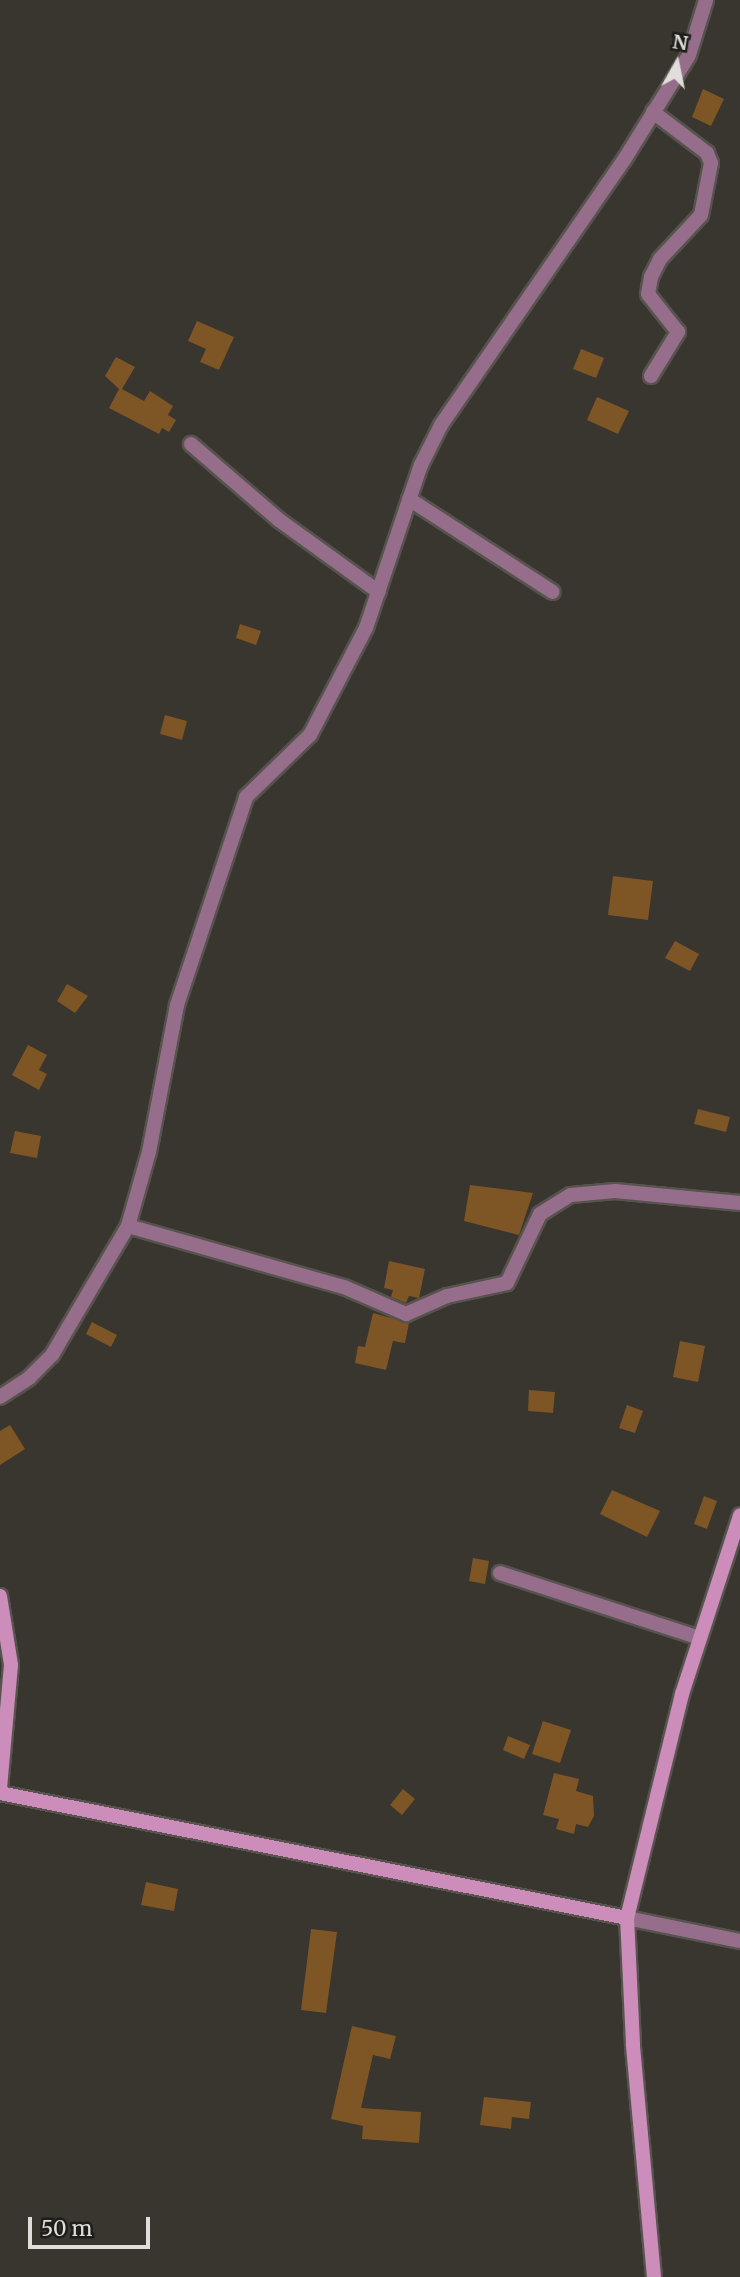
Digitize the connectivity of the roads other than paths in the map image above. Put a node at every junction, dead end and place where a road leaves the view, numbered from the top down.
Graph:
1 (706, 0) edge
2 (653, 112) junction
3 (651, 376) dead end
4 (191, 444) dead end
5 (409, 499) junction
6 (379, 592) junction
7 (553, 592) dead end
8 (740, 1203) edge
9 (128, 1226) junction
10 (0, 1397) edge
11 (740, 1515) edge
12 (500, 1573) dead end
13 (0, 1596) edge
14 (700, 1638) junction
15 (0, 1791) edge
16 (627, 1918) junction
17 (740, 1941) edge
18 (654, 2277) edge

1 - 2 street
2 - 3 street
2 - 5 street
4 - 6 street
5 - 6 street
5 - 7 street
6 - 9 street
8 - 9 street
9 - 10 street
11 - 14 street
12 - 14 street
13 - 15 street
14 - 16 street
15 - 16 street
16 - 17 street
16 - 18 street

